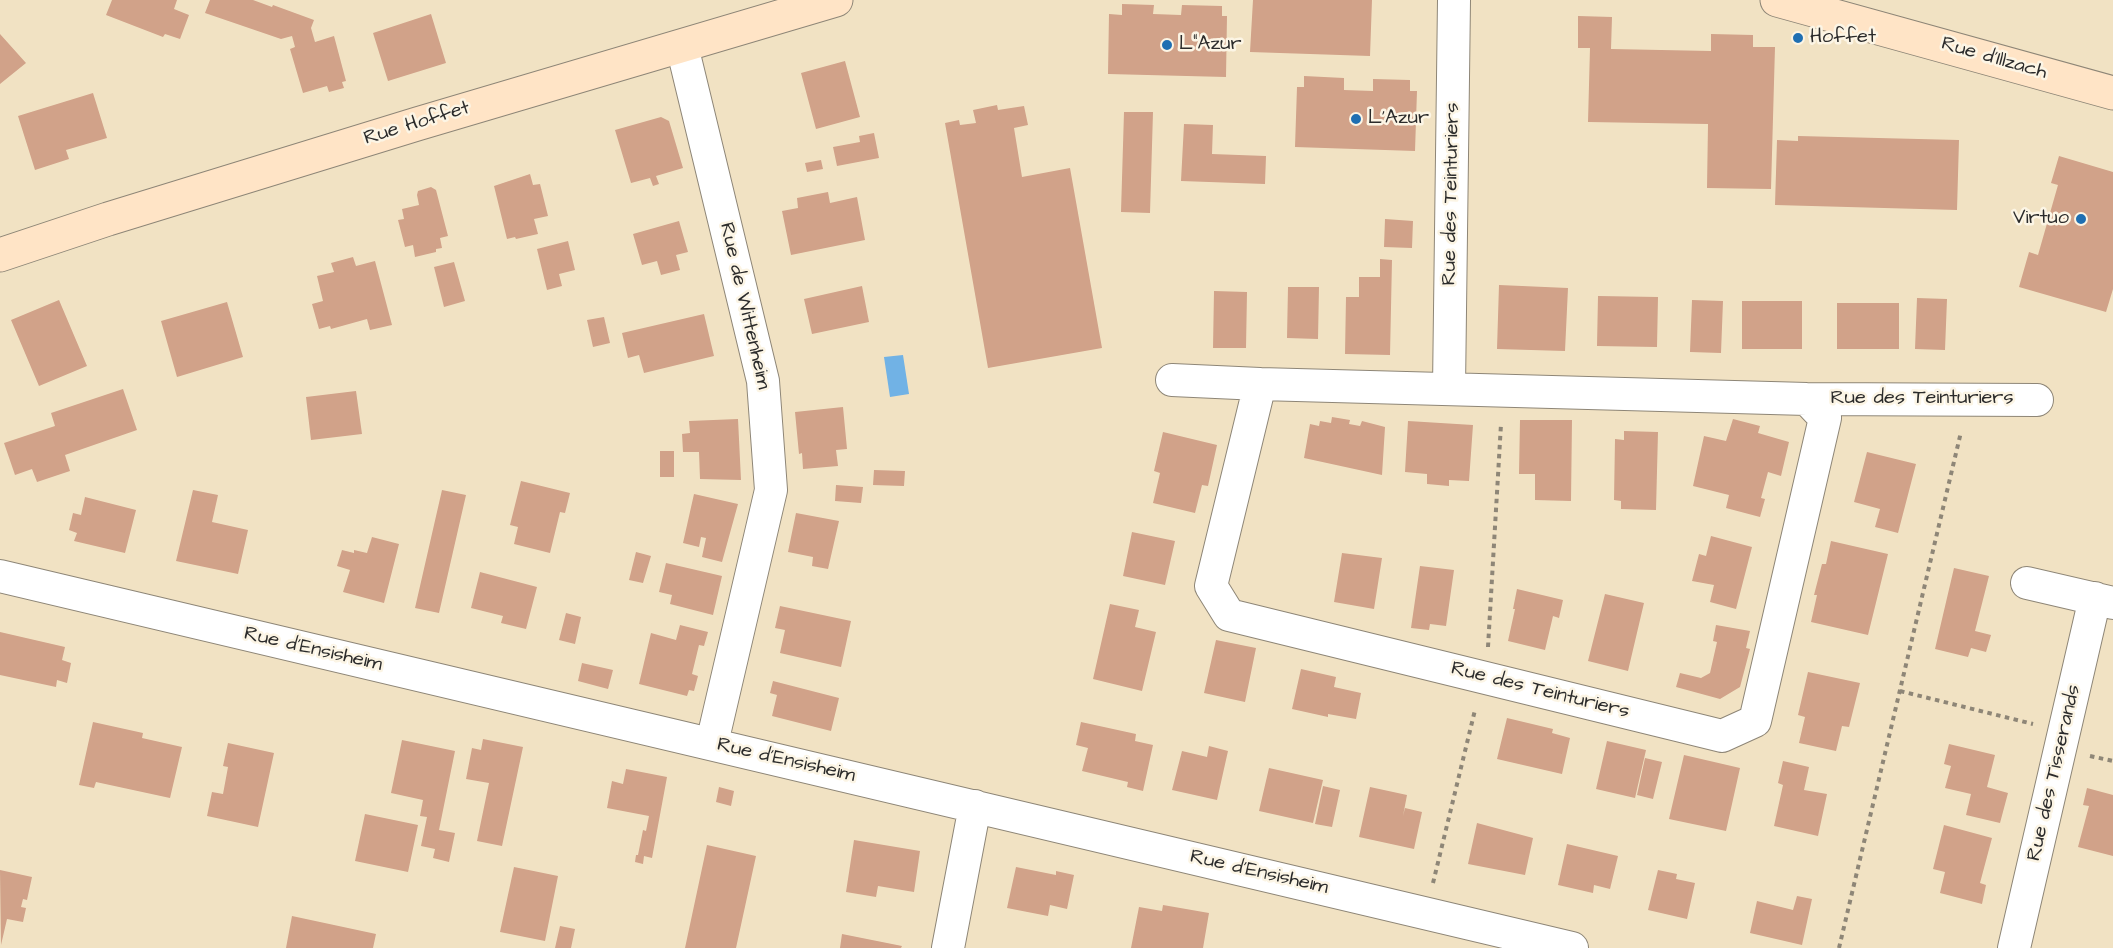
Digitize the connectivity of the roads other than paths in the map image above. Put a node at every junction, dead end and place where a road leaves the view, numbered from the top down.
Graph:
1 (1454, 0) edge
2 (1777, 0) edge
3 (831, 1) edge
4 (682, 46) junction
5 (2113, 93) edge
6 (0, 255) edge
7 (1172, 380) dead end
8 (1246, 383) junction
9 (1449, 388) junction
10 (2037, 400) dead end
11 (1825, 405) junction
12 (0, 576) edge
13 (2027, 583) dead end
14 (2104, 601) edge
15 (712, 743) junction
16 (975, 806) junction
17 (948, 948) edge
18 (1572, 948) edge
19 (2014, 948) edge

1 - 9 street, Rue des Teinturiers
2 - 5 main road, Rue d'Illzach
3 - 4 main road, Rue Hoffet
4 - 6 main road, Rue Hoffet
4 - 15 street, Rue de Wittenheim
7 - 8 street, Rue des Teinturiers
8 - 9 street, Rue des Teinturiers
8 - 11 street, Rue des Teinturiers
9 - 11 street, Rue des Teinturiers
10 - 11 street, Rue des Teinturiers
12 - 15 street, Rue d'Ensisheim
13 - 14 street, Rue des Tisserands
14 - 19 street, Rue des Tisserands
15 - 16 street, Rue d'Ensisheim
16 - 17 street
16 - 18 street, Rue d'Ensisheim

